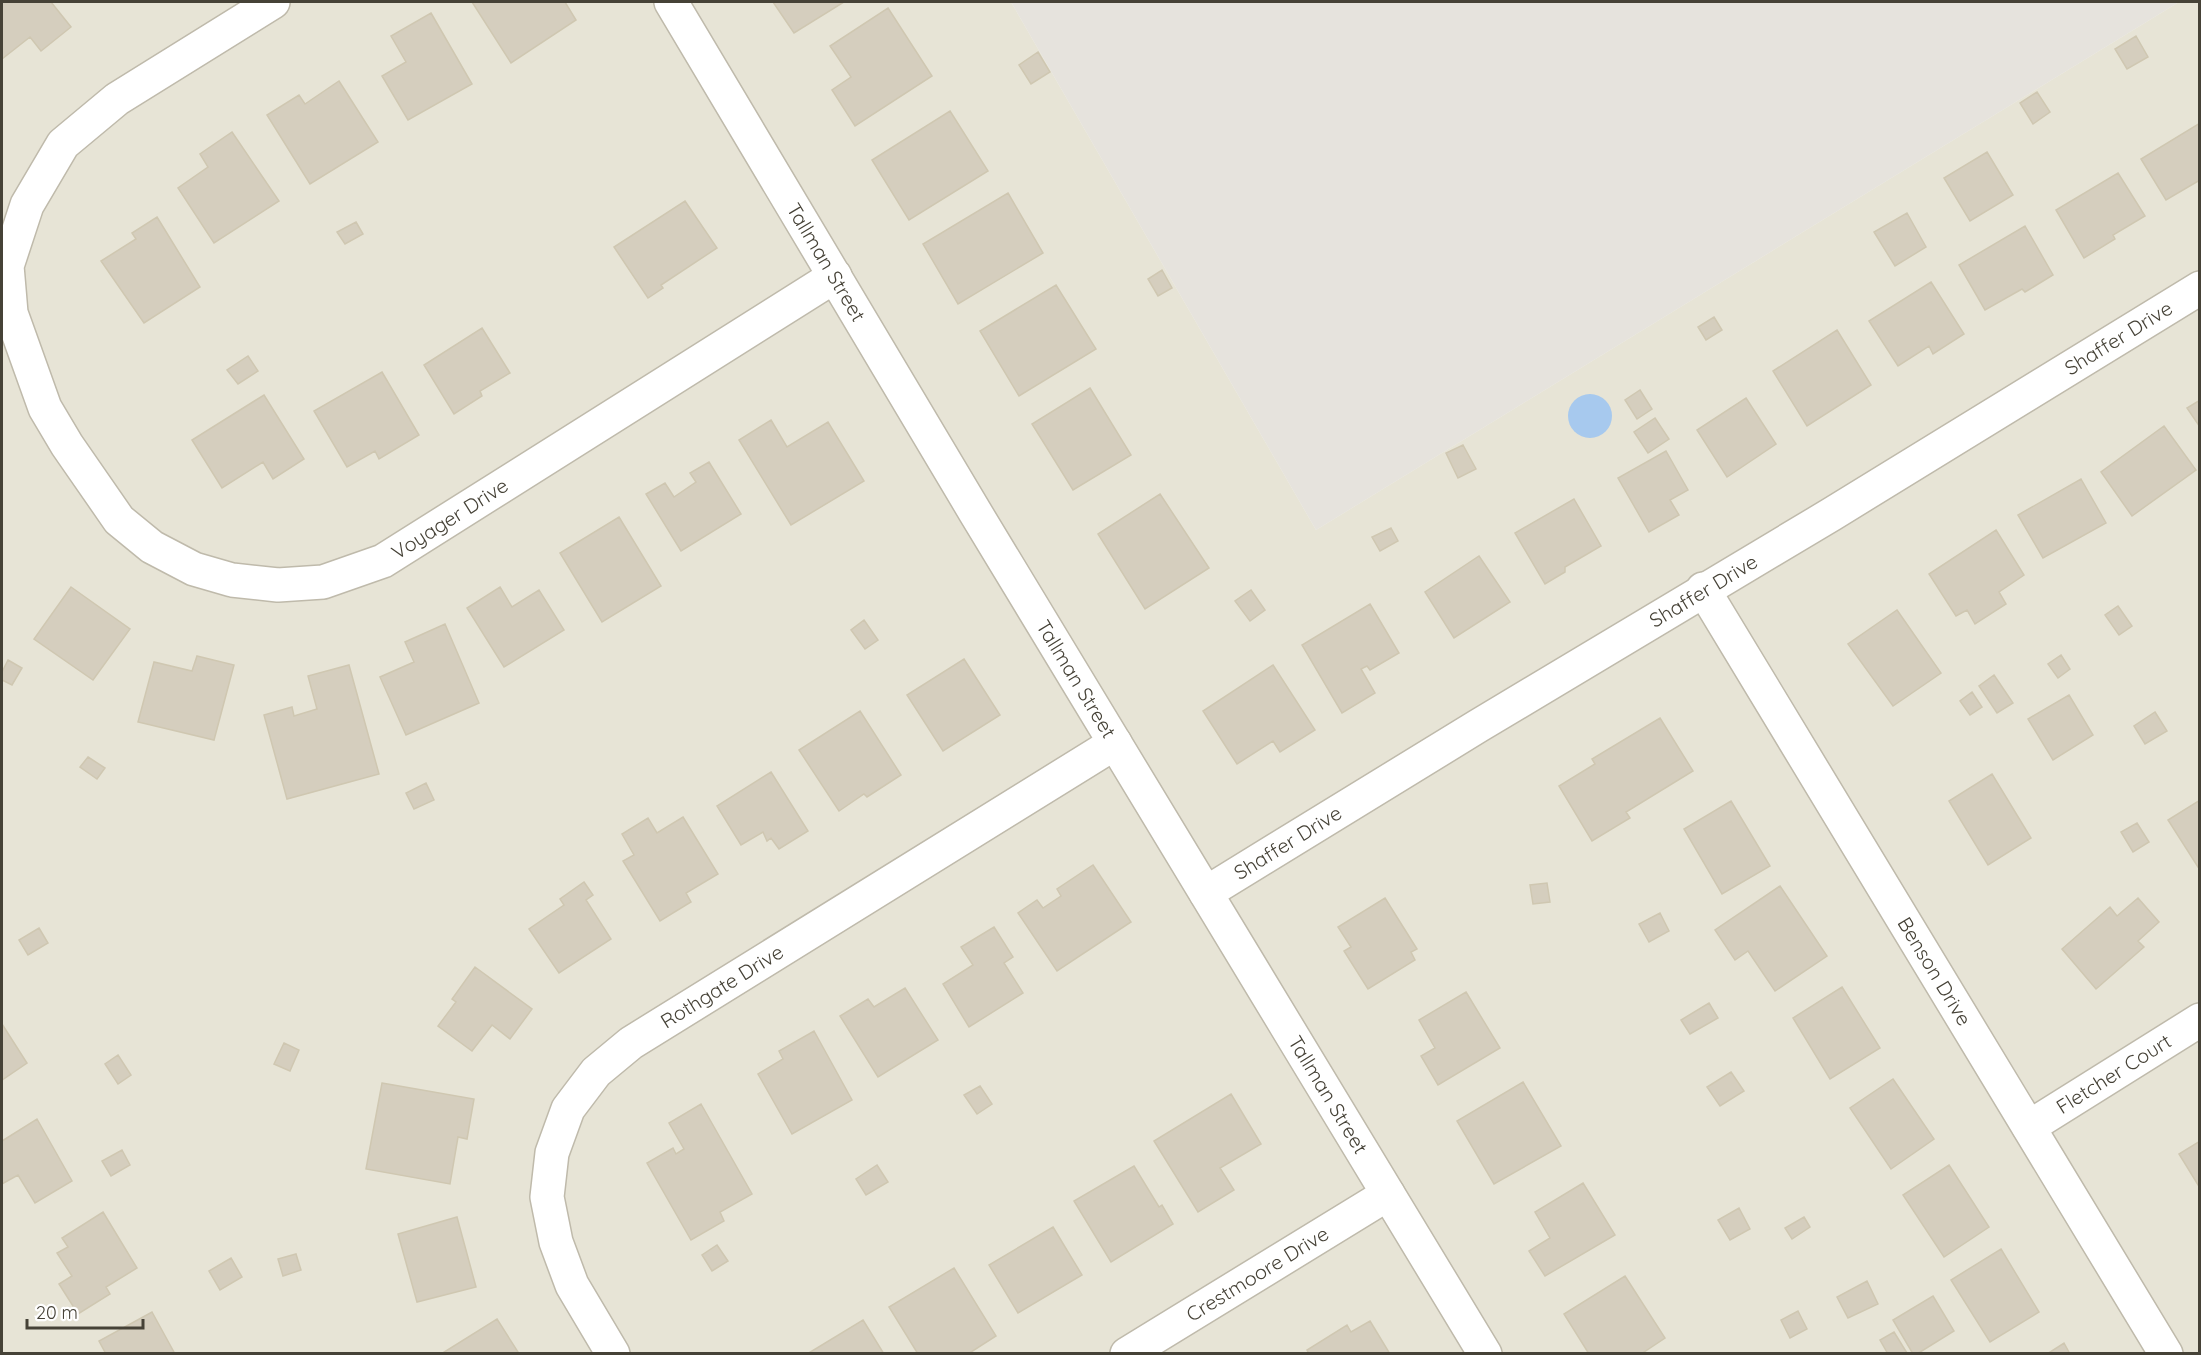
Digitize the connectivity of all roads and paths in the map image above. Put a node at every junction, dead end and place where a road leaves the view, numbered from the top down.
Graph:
1 (273, 2) edge
2 (671, 2) edge
3 (835, 276) junction
4 (2199, 288) edge
5 (1703, 590) junction
6 (1115, 743) junction
7 (1206, 893) junction
8 (2199, 1020) edge
9 (2029, 1126) junction
10 (1388, 1194) junction
11 (613, 1353) edge
12 (1127, 1353) edge
13 (1485, 1353) edge
14 (2166, 1353) edge

1 - 3 street, Voyager Drive
2 - 3 street, Tallman Street
3 - 6 street, Tallman Street
4 - 5 street, Shaffer Drive
5 - 7 street, Shaffer Drive
5 - 9 street, Benson Drive
6 - 7 street, Tallman Street
6 - 11 street, Rothgate Drive
7 - 10 street, Tallman Street
8 - 9 street, Fletcher Court
9 - 14 street, Benson Drive
10 - 12 street, Crestmoore Drive
10 - 13 street, Tallman Street

